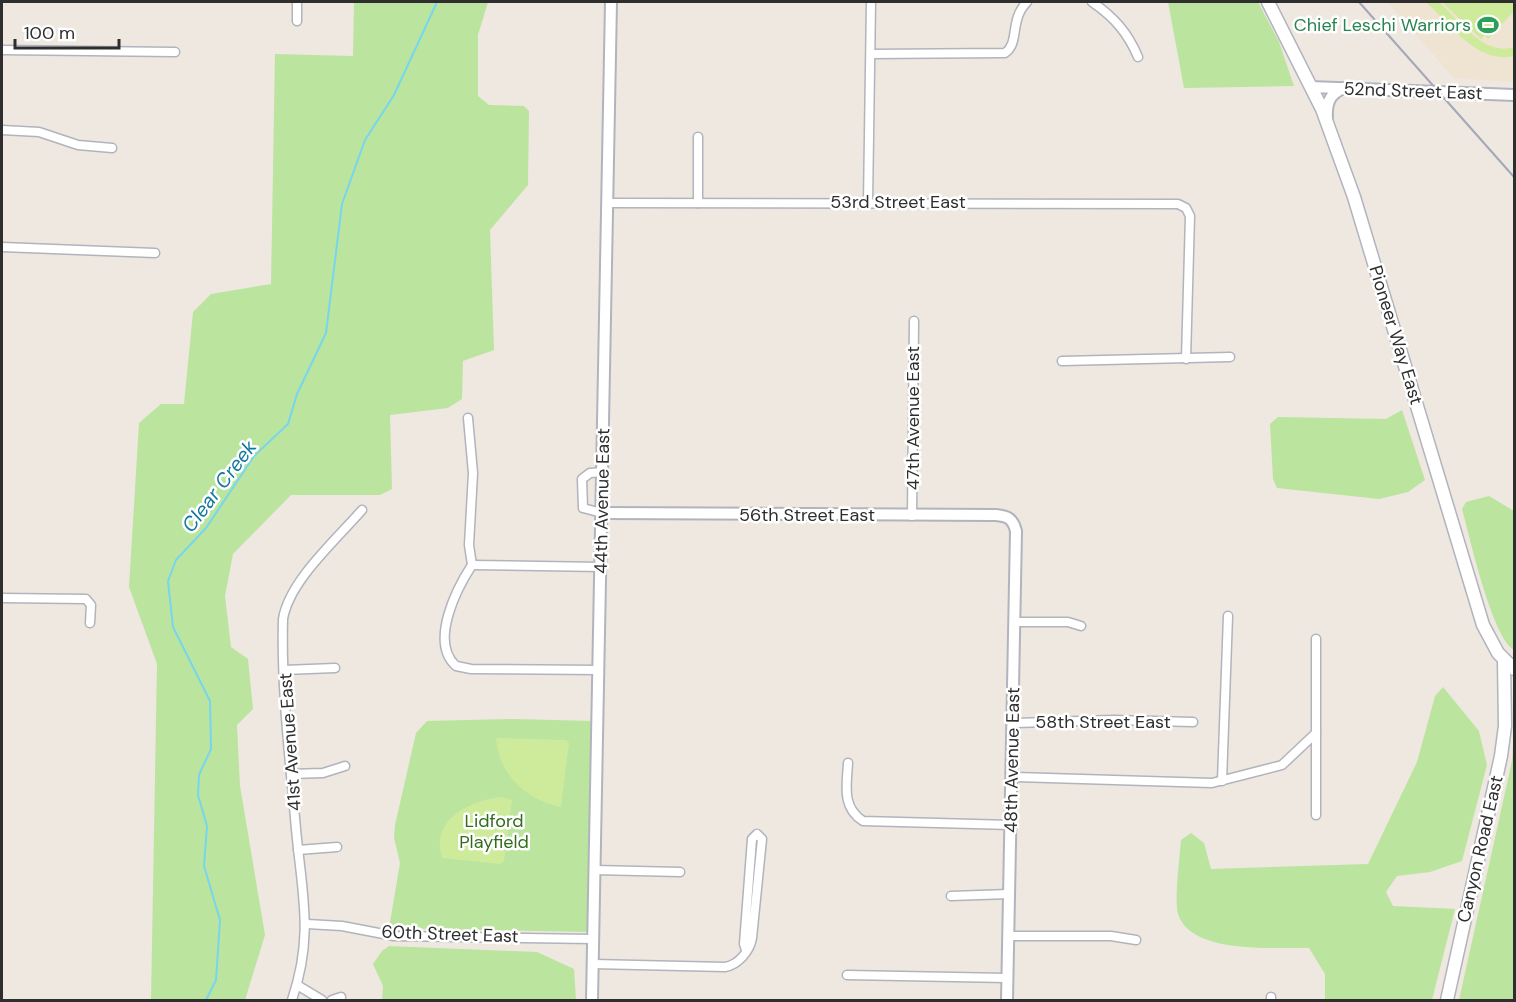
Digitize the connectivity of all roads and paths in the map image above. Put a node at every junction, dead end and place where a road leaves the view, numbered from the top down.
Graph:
1 (297, 2) edge
2 (611, 2) edge
3 (871, 2) edge
4 (1027, 2) edge
5 (1092, 2) edge
6 (1268, 2) edge
7 (297, 21) dead end
8 (2, 50) edge
9 (175, 52) dead end
10 (871, 54) junction
11 (1138, 57) dead end
12 (1311, 87) junction
13 (1345, 88) junction
14 (1515, 95) edge
15 (1328, 124) junction
16 (2, 130) edge
17 (698, 137) dead end
18 (112, 148) dead end
19 (608, 203) junction
20 (698, 203) junction
21 (868, 203) junction
22 (2, 248) edge
23 (155, 253) dead end
24 (914, 321) dead end
25 (1230, 357) dead end
26 (1186, 359) junction
27 (1062, 361) dead end
28 (468, 418) dead end
29 (603, 472) junction
30 (362, 510) dead end
31 (602, 513) junction
32 (912, 516) junction
33 (1011, 520) joint
34 (472, 565) junction
35 (601, 567) junction
36 (2, 598) edge
37 (1228, 616) dead end
38 (1015, 622) junction
39 (90, 623) dead end
40 (1081, 626) dead end
41 (1316, 639) dead end
42 (1504, 661) junction
43 (335, 668) dead end
44 (1515, 669) edge
45 (284, 670) junction
46 (599, 670) junction
47 (1192, 722) dead end
48 (1013, 723) junction
49 (1316, 733) junction
50 (848, 763) dead end
51 (345, 766) dead end
52 (291, 774) junction
53 (1012, 777) junction
54 (1222, 781) junction
55 (1316, 815) dead end
56 (1011, 825) junction
57 (338, 847) dead end
58 (298, 850) junction
59 (594, 870) junction
60 (680, 872) dead end
61 (1009, 894) junction
62 (951, 896) dead end
63 (307, 924) junction
64 (1008, 936) junction
65 (593, 939) junction
66 (1136, 940) dead end
67 (746, 950) junction
68 (592, 964) junction
69 (847, 975) dead end
70 (1007, 978) junction
71 (297, 985) junction
72 (292, 1000) edge
73 (322, 1000) edge
74 (592, 1000) edge
75 (1006, 1000) edge
76 (1447, 1000) edge

1 - 7 street
2 - 19 street, 44th Avenue East
3 - 10 street
4 - 10 street
5 - 11 street
6 - 12 main road, Pioneer Way East
8 - 9 street
10 - 21 street
12 - 13 street, 52nd Street East
12 - 15 main road, Pioneer Way East
13 - 14 street, 52nd Street East
13 - 15 street
15 - 42 main road, Pioneer Way East
16 - 18 street
17 - 20 street
19 - 20 street, 53rd Street East
19 - 29 street, 44th Avenue East
20 - 21 street, 53rd Street East
21 - 26 street, 53rd Street East
22 - 23 street
24 - 32 street, 47th Avenue East
25 - 26 street
26 - 27 street
28 - 34 street
29 - 31 street, 44th Avenue East
29 - 31 street
30 - 45 street, 41st Avenue East
31 - 32 street, 56th Street East
31 - 35 street, 44th Avenue East
32 - 33 street, 56th Street East
33 - 38 street, 48th Avenue East
34 - 35 street
34 - 46 street
35 - 46 street, 44th Avenue East
36 - 39 street
37 - 54 street
38 - 40 street
38 - 48 street, 48th Avenue East
41 - 49 street
42 - 44 main road, Pioneer Way East
42 - 76 main road, Canyon Road East
43 - 45 street
45 - 52 street, 41st Avenue East
46 - 59 street, 44th Avenue East
47 - 48 street, 58th Street East
48 - 53 street, 48th Avenue East
49 - 54 street
49 - 55 street
50 - 56 street
51 - 52 street
52 - 58 street, 41st Avenue East
53 - 54 street
53 - 56 street, 48th Avenue East
56 - 61 street, 48th Avenue East
57 - 58 street
58 - 63 street, 41st Avenue East
59 - 60 street
59 - 65 street, 44th Avenue East
61 - 62 street
61 - 64 street, 48th Avenue East
63 - 65 street, 60th Street East
63 - 71 street, 41st Avenue East
64 - 66 street
64 - 70 street, 48th Avenue East
65 - 68 street, 44th Avenue East
67 - 67 street
67 - 68 street
68 - 74 street, 44th Avenue East
69 - 70 street
70 - 75 street, 48th Avenue East
71 - 72 street, 41st Avenue East
71 - 73 street

